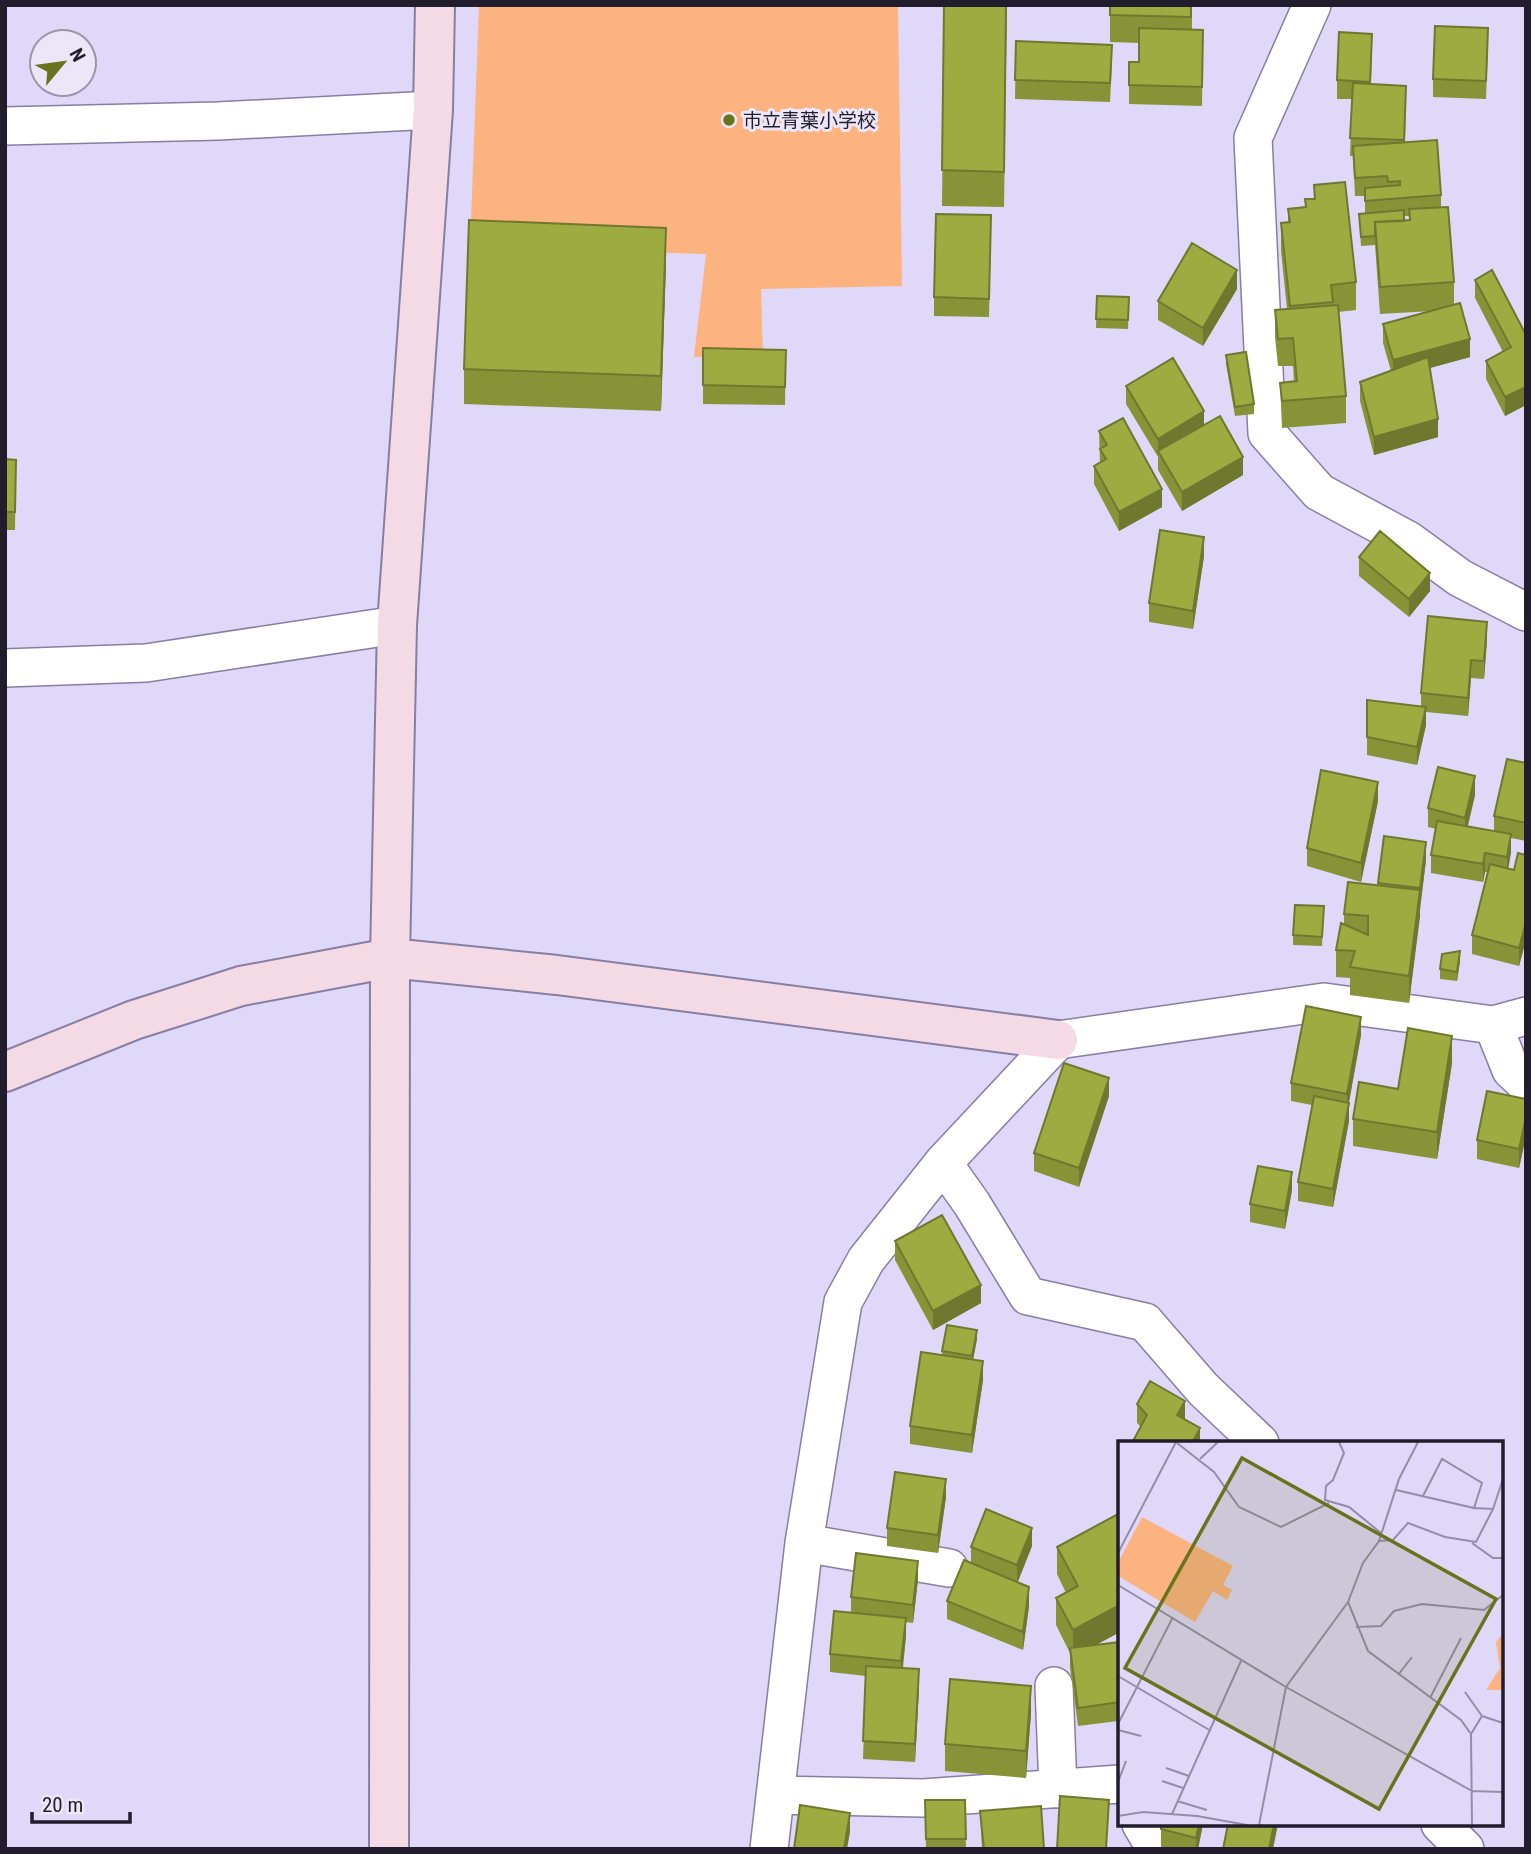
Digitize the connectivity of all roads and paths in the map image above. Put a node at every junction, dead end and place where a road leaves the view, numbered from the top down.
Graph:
1 (435, 5) edge
2 (1312, 5) edge
3 (433, 110) junction
4 (5, 126) edge
5 (1526, 611) edge
6 (397, 625) junction
7 (5, 668) edge
8 (390, 958) junction
9 (1509, 1020) edge
10 (1058, 1040) junction
11 (5, 1072) edge
12 (1526, 1084) edge
13 (943, 1163) junction
14 (1258, 1441) edge
15 (804, 1544) junction
16 (949, 1568) dead end
17 (1054, 1686) dead end
18 (1118, 1786) edge
19 (1058, 1789) junction
20 (775, 1795) junction
21 (1142, 1826) edge
22 (1442, 1826) edge
23 (389, 1849) edge
24 (769, 1849) edge
25 (1156, 1849) edge
26 (1465, 1849) edge

1 - 3 street
2 - 5 street
3 - 4 street
3 - 6 street
6 - 7 street
6 - 8 street
8 - 10 street
8 - 11 street
8 - 23 street
9 - 10 street
9 - 12 street
10 - 13 street
13 - 14 street
13 - 15 street
15 - 16 street
15 - 20 street
17 - 19 street
18 - 19 street
19 - 20 street
20 - 24 street
21 - 25 street
22 - 26 street

